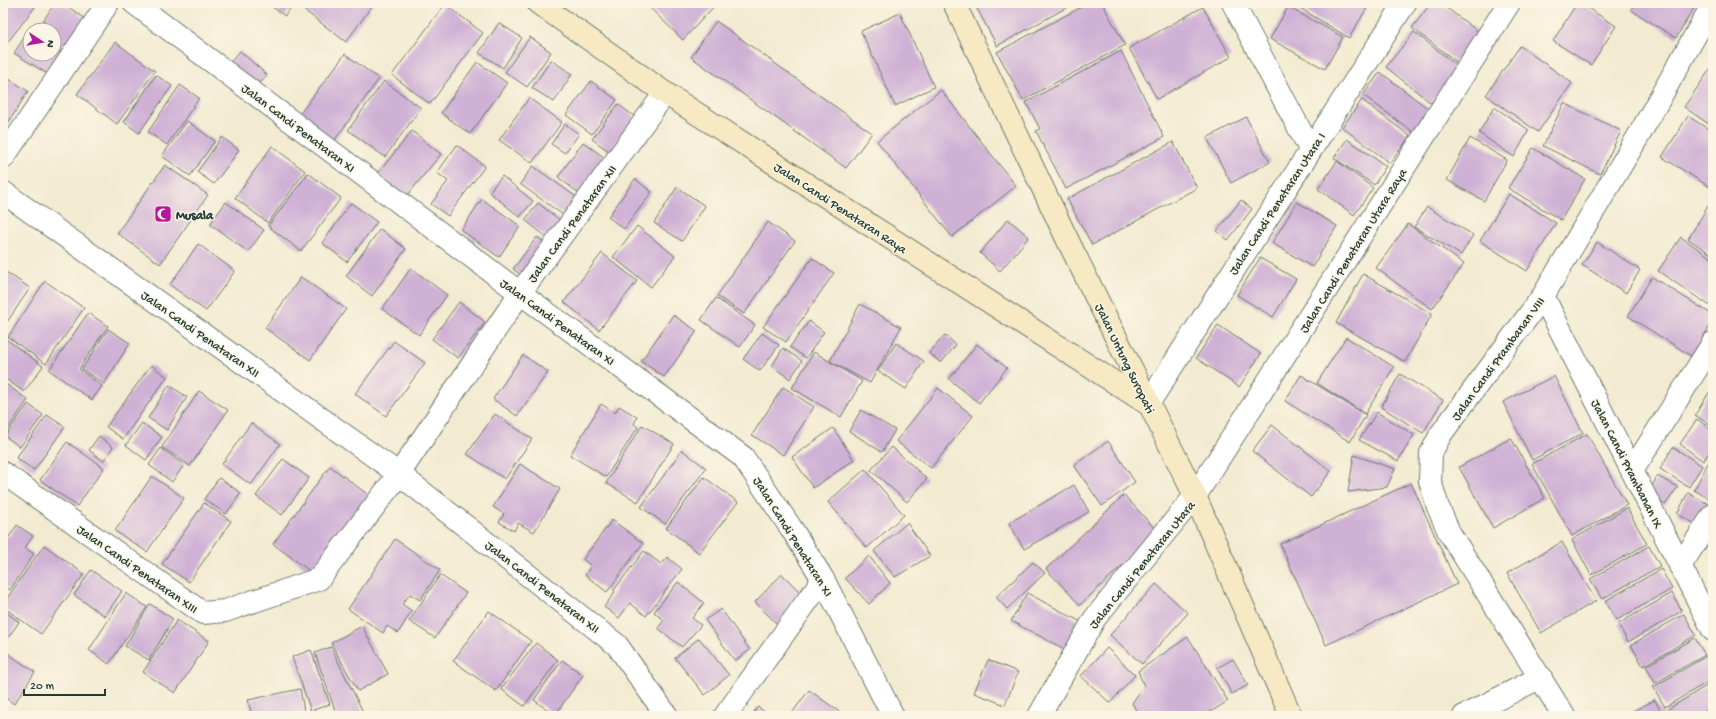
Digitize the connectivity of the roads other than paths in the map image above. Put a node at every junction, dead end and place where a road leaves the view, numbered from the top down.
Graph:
1 (108, 3) edge
2 (134, 3) edge
3 (538, 3) edge
4 (954, 3) edge
5 (1233, 3) edge
6 (1405, 3) edge
7 (1509, 3) edge
8 (1713, 4) edge
9 (665, 93) junction
10 (1310, 149) junction
11 (3, 158) edge
12 (3, 192) edge
13 (520, 293) junction
14 (1543, 296) junction
15 (1713, 344) edge
16 (1148, 404) junction
17 (1632, 472) junction
18 (3, 473) edge
19 (399, 474) junction
20 (1195, 496) junction
21 (1713, 515) edge
22 (1680, 566) junction
23 (823, 579) junction
24 (1706, 602) edge
25 (1713, 630) edge
26 (1541, 678) junction
27 (667, 716) edge
28 (725, 716) edge
29 (893, 716) edge
30 (1039, 716) edge
31 (1291, 716) edge
32 (1464, 716) edge
33 (1564, 716) edge

1 - 11 street
2 - 13 street, Jalan Candi Penataran XI
3 - 9 main road, Jalan Candi Penataran Raya
4 - 16 main road, Jalan Untung Suropati
5 - 10 street
6 - 10 street, Jalan Candi Penataran Utara I
7 - 20 street, Jalan Candi Penataran Utara Raya
8 - 14 street, Jalan Candi Prambanan VIII
9 - 13 street, Jalan Candi Penataran XII
9 - 16 main road, Jalan Candi Penataran Raya
10 - 16 street, Jalan Candi Penataran Utara I
12 - 19 street, Jalan Candi Penataran XII
13 - 19 street, Jalan Candi Penataran XII
13 - 23 street, Jalan Candi Penataran XI
14 - 17 street, Jalan Candi Prambanan IX
14 - 26 street, Jalan Candi Prambanan VIII
15 - 17 street
16 - 20 main road, Jalan Untung Suropati
17 - 22 street, Jalan Candi Prambanan IX
18 - 19 street, Jalan Candi Penataran XIII
19 - 27 street, Jalan Candi Penataran XII
20 - 30 street, Jalan Candi Penataran Utara
20 - 31 main road, Jalan Untung Suropati
21 - 22 street
22 - 24 street, Jalan Candi Prambanan IX
23 - 28 street
23 - 29 street, Jalan Candi Penataran XI
24 - 25 street, Jalan Candi Prambanan IX
26 - 32 street
26 - 33 street, Jalan Candi Prambanan VIII

